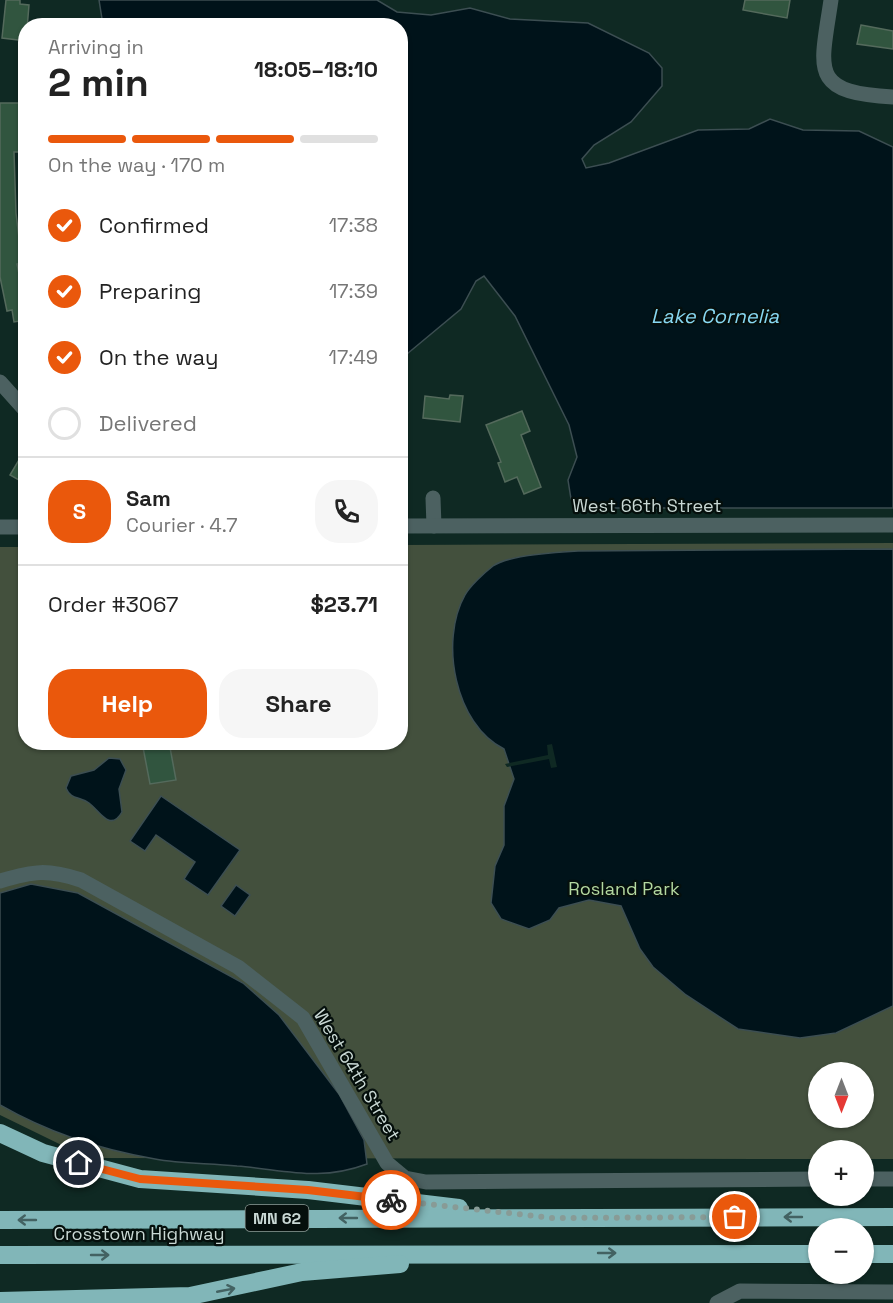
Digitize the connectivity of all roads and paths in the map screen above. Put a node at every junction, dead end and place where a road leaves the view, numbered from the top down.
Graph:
1 (831, 0) edge
2 (893, 97) edge
3 (0, 382) edge
4 (18, 402) edge
5 (433, 498) dead end
6 (893, 525) edge
7 (408, 526) edge
8 (434, 526) junction
9 (0, 527) edge
10 (18, 527) edge
11 (0, 881) edge
12 (0, 1133) edge
13 (808, 1179) edge
14 (874, 1179) edge
15 (893, 1179) edge
16 (893, 1217) edge
17 (553, 1218) junction
18 (0, 1220) edge
19 (549, 1253) junction
20 (808, 1254) edge
21 (874, 1254) edge
22 (893, 1254) edge
23 (0, 1255) edge
24 (893, 1292) edge
25 (0, 1301) edge
26 (723, 1301) edge

1 - 2 street
3 - 4 street
5 - 8 street
6 - 8 street, West 66th Street
7 - 8 street, West 66th Street
9 - 10 street
11 - 13 street, West 64th Street
12 - 17 highway
14 - 15 street
16 -> 17 highway, Crosstown Highway / MN 62
17 -> 18 highway, Crosstown Highway / MN 62
19 -> 20 highway, Crosstown Highway / MN 62
23 -> 19 highway, Crosstown Highway / MN 62
25 -> 19 highway
21 - 22 highway
24 - 26 street

